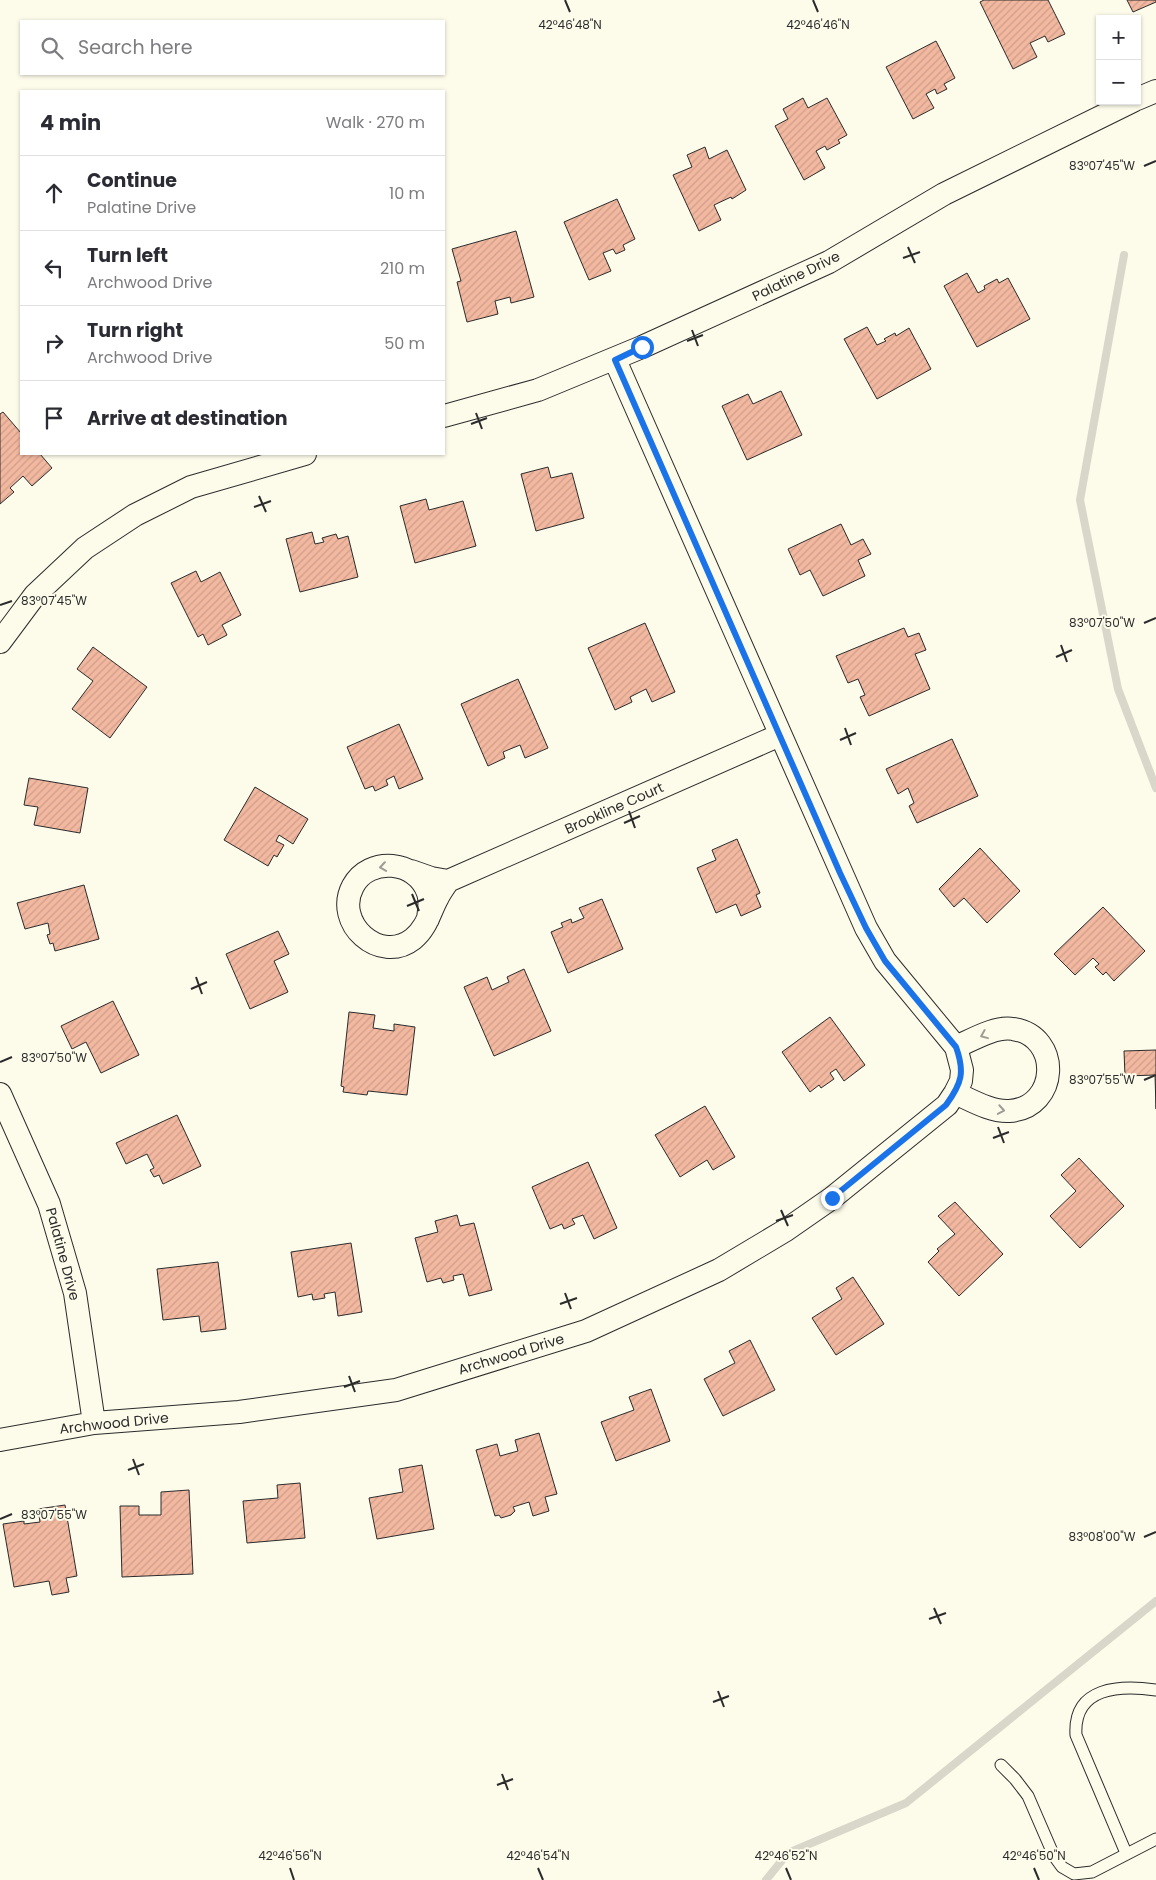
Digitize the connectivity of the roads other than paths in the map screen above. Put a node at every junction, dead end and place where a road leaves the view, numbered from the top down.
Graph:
1 (1156, 91) edge
2 (1141, 97) edge
3 (1124, 105) edge
4 (615, 360) junction
5 (445, 416) edge
6 (302, 455) edge
7 (0, 642) edge
8 (780, 735) junction
9 (411, 871) junction
10 (448, 881) junction
11 (428, 919) junction
12 (956, 1047) junction
13 (955, 1093) junction
14 (0, 1094) edge
15 (94, 1423) junction
16 (0, 1440) edge
17 (1156, 1690) edge
18 (1001, 1765) dead end
19 (1156, 1839) edge
20 (1126, 1853) junction
21 (1073, 1877) edge

1 - 2 street
3 - 4 street, Palatine Drive
4 - 5 street, Palatine Drive
4 - 8 street, Archwood Drive
6 - 7 street
8 - 10 street, Brookline Court
8 - 12 street, Archwood Drive
9 - 10 street
9 - 11 street
9 -> 11 street
10 - 11 street
12 - 13 street, Archwood Drive
13 -> 12 street
13 - 15 street, Archwood Drive
14 - 15 street, Palatine Drive
15 - 16 street, Archwood Drive
17 - 20 lane
18 - 21 lane
19 - 20 lane
20 - 21 lane

